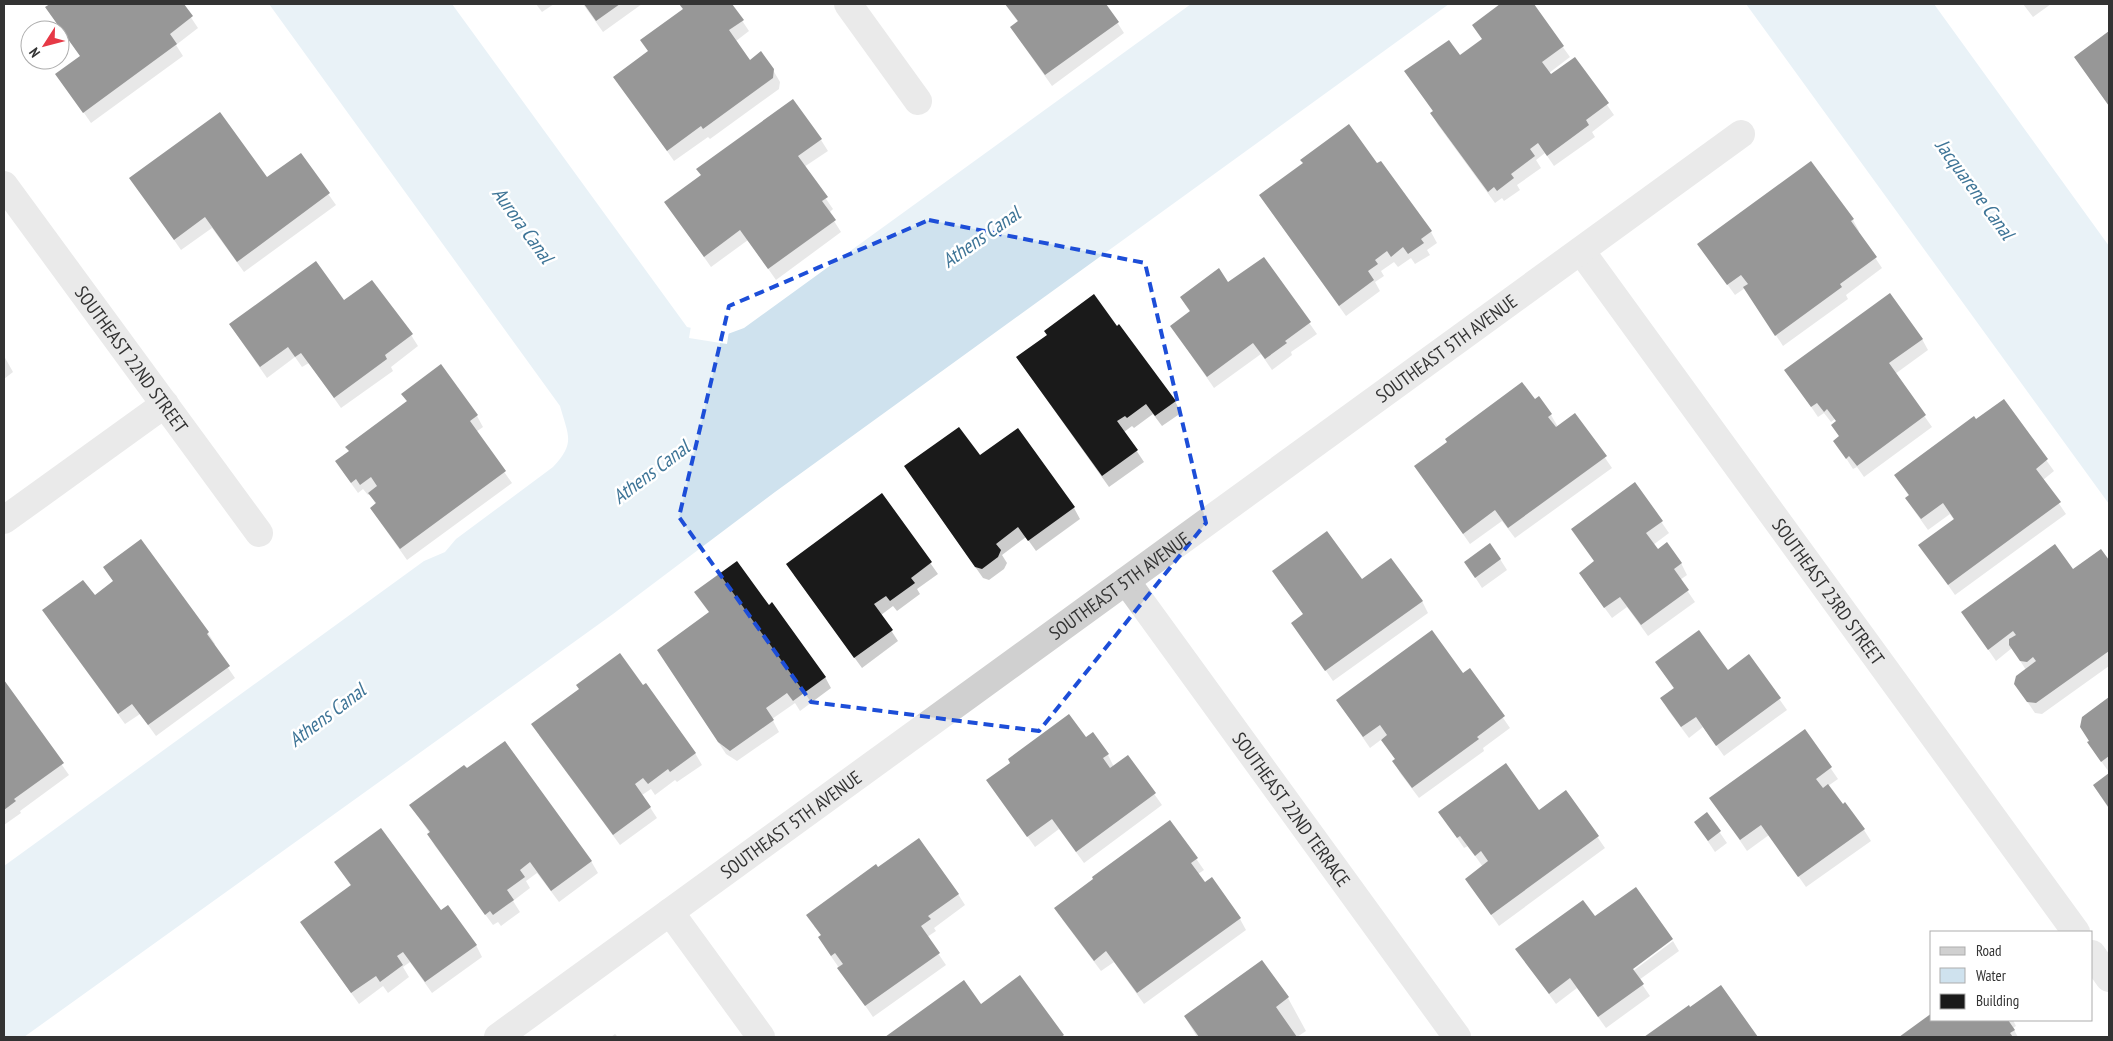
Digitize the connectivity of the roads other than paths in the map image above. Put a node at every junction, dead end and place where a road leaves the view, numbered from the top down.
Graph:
1 (848, 4) edge
2 (918, 101) dead end
3 (1741, 134) dead end
4 (4, 185) edge
5 (1581, 251) junction
6 (165, 404) junction
7 (4, 520) edge
8 (259, 533) dead end
9 (1126, 581) junction
10 (670, 912) junction
11 (2075, 931) edge
12 (2093, 955) edge
13 (2109, 978) edge
14 (498, 1037) edge
15 (761, 1037) edge
16 (1457, 1037) edge

1 - 2 street
3 - 5 street, SOUTHEAST 5TH AVENUE
4 - 6 street, SOUTHEAST 22ND STREET
5 - 9 street, SOUTHEAST 5TH AVENUE
5 - 11 street, SOUTHEAST 23RD STREET
6 - 7 street
6 - 8 street, SOUTHEAST 22ND STREET
9 - 10 street, SOUTHEAST 5TH AVENUE
9 - 16 street, SOUTHEAST 22ND TERRACE
10 - 14 street, SOUTHEAST 5TH AVENUE
10 - 15 street
12 - 13 street

